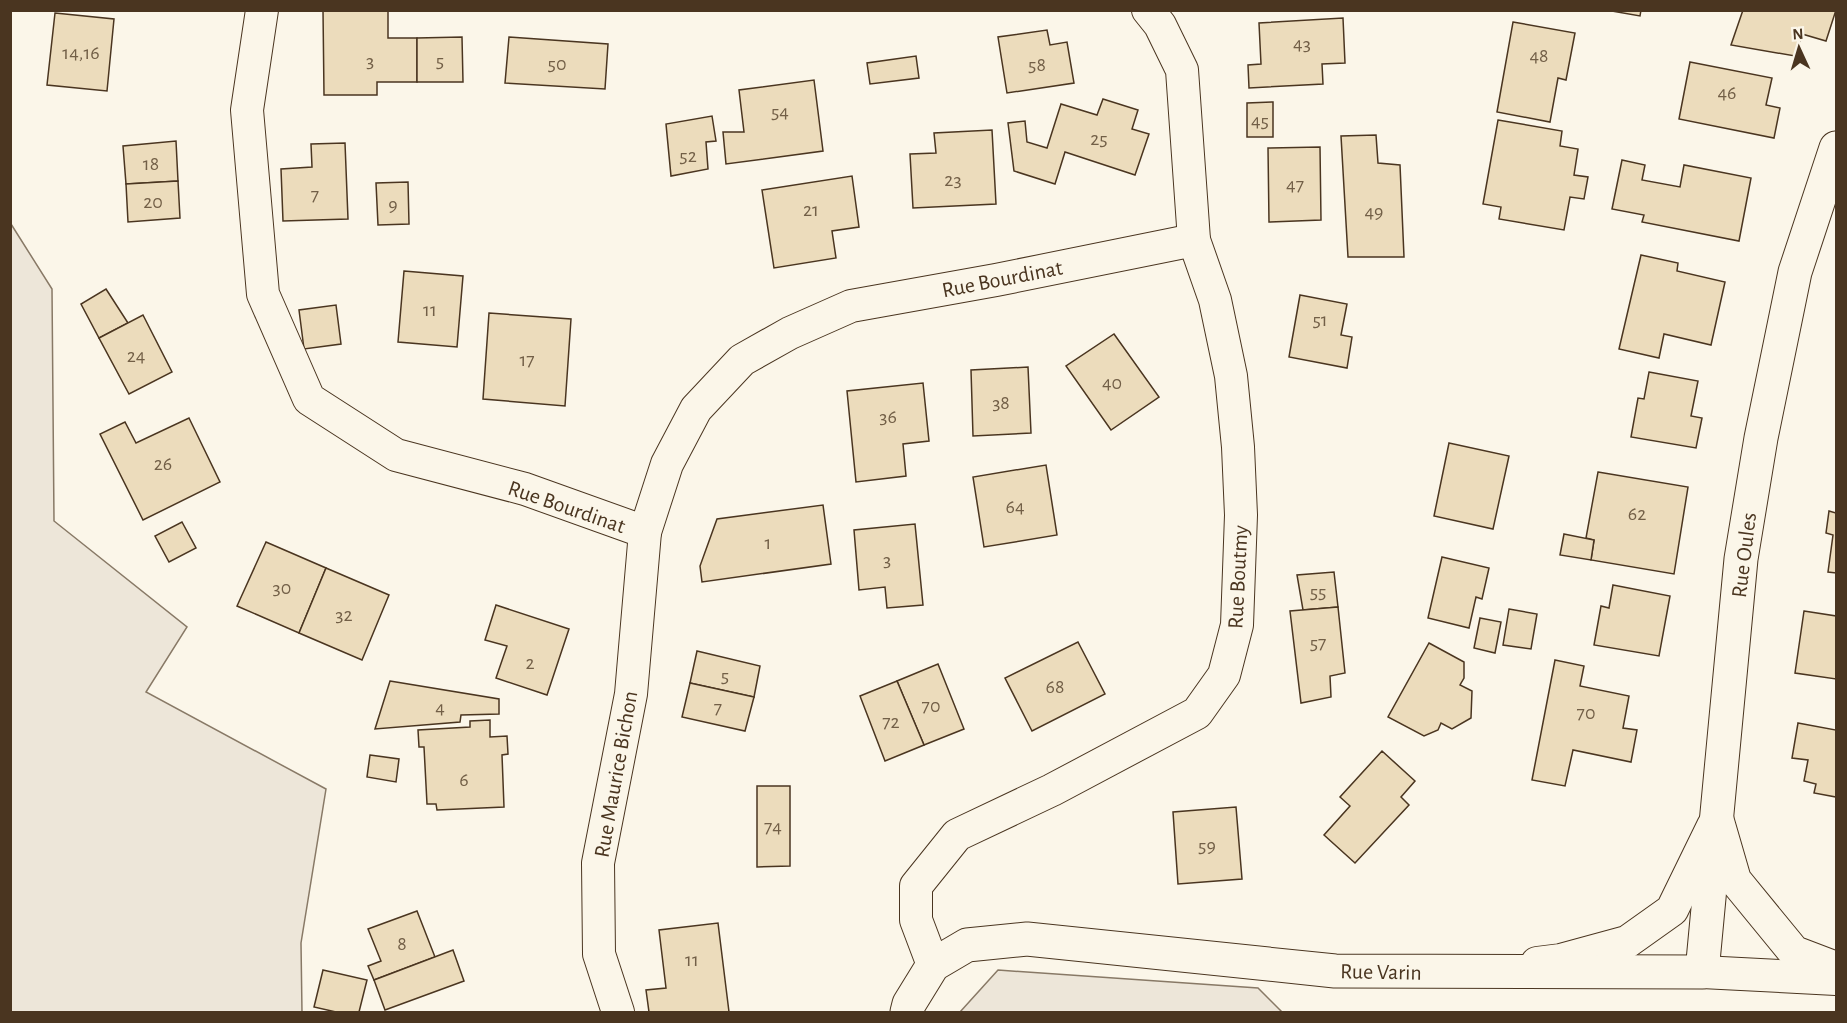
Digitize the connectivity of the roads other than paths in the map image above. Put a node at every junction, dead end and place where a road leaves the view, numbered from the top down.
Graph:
1 (262, 10) edge
2 (1148, 10) edge
3 (1836, 148) edge
4 (1194, 240) junction
5 (645, 532) junction
6 (1717, 817) junction
7 (933, 965) junction
8 (1836, 968) edge
9 (1458, 972) junction
10 (1702, 972) junction
11 (1836, 979) edge
12 (618, 1012) edge
13 (907, 1012) edge

1 - 5 street, Rue Bourdinat
2 - 4 street, Rue Boutmy
3 - 6 street, Rue Oules
4 - 5 street, Rue Bourdinat
4 - 7 street, Rue Boutmy
5 - 12 street, Rue Maurice Bichon
6 - 8 street
6 - 9 street
6 - 10 street, Rue Oules
7 - 9 street, Rue Varin
7 - 13 street
9 - 10 street, Rue Varin
10 - 11 street, Rue Varin

